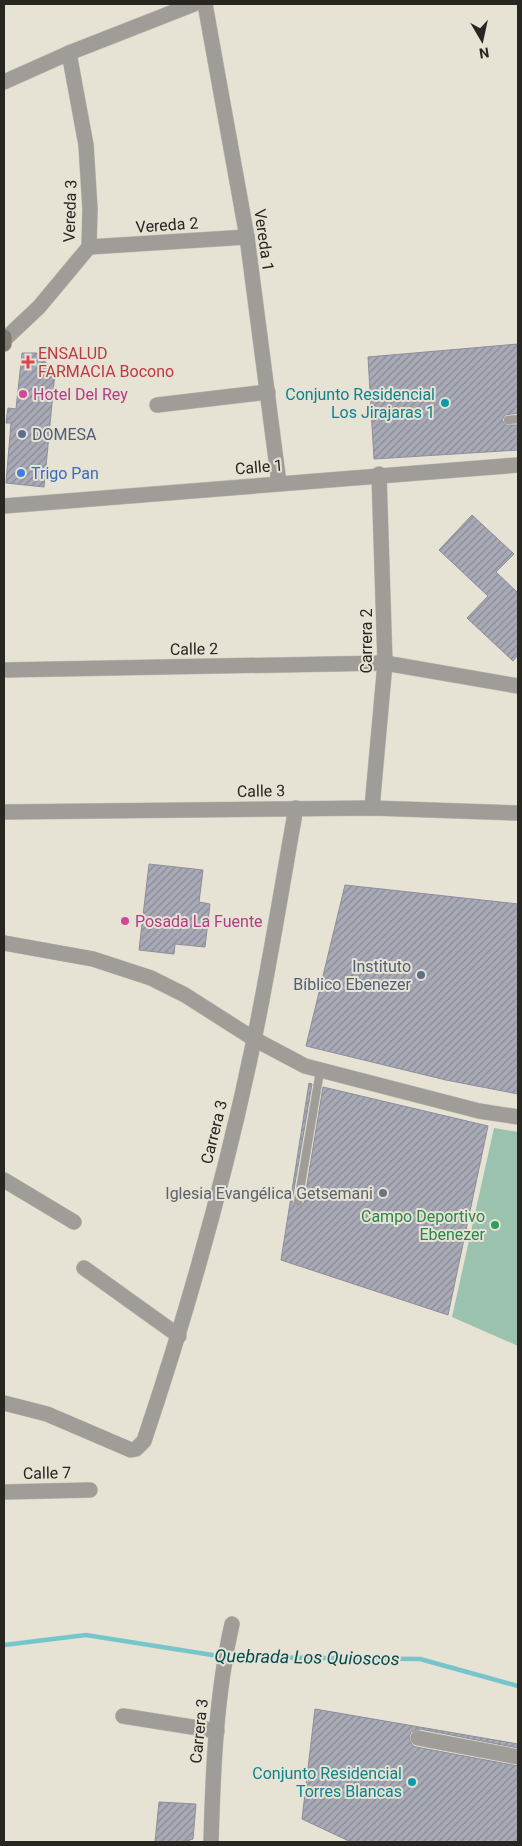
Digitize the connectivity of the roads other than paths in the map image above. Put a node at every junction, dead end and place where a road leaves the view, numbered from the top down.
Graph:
1 (194, 4) edge
2 (205, 4) edge
3 (69, 52) junction
4 (4, 82) edge
5 (247, 237) junction
6 (89, 247) junction
7 (4, 341) edge
8 (268, 392) junction
9 (157, 405) dead end
10 (508, 420) dead end
11 (518, 420) edge
12 (518, 464) edge
13 (379, 474) junction
14 (279, 483) junction
15 (4, 506) edge
16 (385, 663) junction
17 (4, 670) edge
18 (518, 686) edge
19 (296, 808) junction
20 (372, 808) junction
21 (4, 812) edge
22 (518, 813) edge
23 (4, 943) edge
24 (254, 1039) junction
25 (320, 1070) junction
26 (518, 1117) edge
27 (4, 1180) edge
28 (298, 1202) dead end
29 (74, 1222) dead end
30 (84, 1268) dead end
31 (179, 1336) junction
32 (4, 1403) edge
33 (90, 1490) dead end
34 (4, 1492) edge
35 (232, 1624) dead end
36 (123, 1716) dead end
37 (217, 1731) junction
38 (418, 1738) dead end
39 (518, 1757) edge
40 (212, 1842) edge

1 - 3 street
2 - 5 street, Vereda 1
3 - 4 street
3 - 6 street, Vereda 3
5 - 6 street, Vereda 2
5 - 8 street, Vereda 1
6 - 7 street, Vereda 3
8 - 9 street
8 - 14 street, Vereda 1
10 - 11 lane
12 - 13 street, Calle 1
13 - 14 street, Calle 1
13 - 16 street, Carrera 2
14 - 15 street, Calle 1
16 - 17 street, Calle 2
16 - 18 street, Calle 2
16 - 20 street, Carrera 2
19 - 20 street, Calle 3
19 - 21 street, Calle 3
19 - 24 street, Carrera 3
20 - 22 street, Calle 3
23 - 24 street
24 - 25 street
24 - 31 street, Carrera 3
25 - 26 street
25 - 28 lane
27 - 29 street
30 - 31 street
31 - 32 street, Carrera 3
33 - 34 street, Calle 7
35 - 37 street, Carrera 3
36 - 37 street
37 - 40 street, Carrera 3
38 - 39 street

